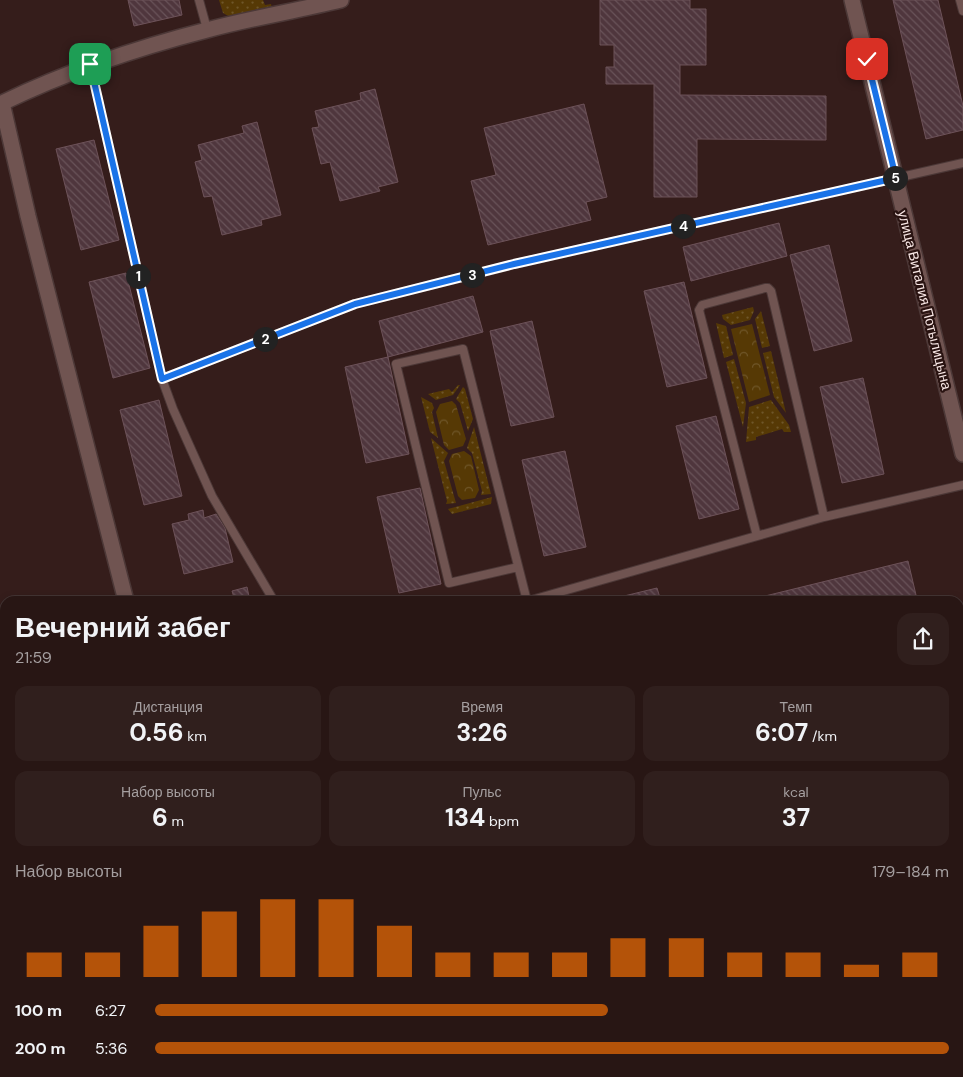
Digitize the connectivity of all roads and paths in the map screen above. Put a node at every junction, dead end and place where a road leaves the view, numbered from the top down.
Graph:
1 (199, 0) edge
2 (341, 0) edge
3 (852, 0) edge
4 (960, 0) edge
5 (963, 12) edge
6 (207, 29) junction
7 (90, 64) junction
8 (963, 163) edge
9 (896, 178) junction
10 (162, 379) junction
11 (963, 454) edge
12 (963, 485) edge
13 (824, 518) junction
14 (758, 536) junction
15 (518, 567) junction
16 (125, 596) edge
17 (271, 596) edge
18 (527, 596) edge
19 (546, 596) edge

1 - 6 lane
2 - 6 street
3 - 9 street, улица Виталия Потылицына
4 - 5 lane
6 - 7 street
7 - 10 lane
7 - 16 street
8 - 9 lane
9 - 10 lane
9 - 11 street, улица Виталия Потылицына
10 - 17 lane
12 - 13 lane
13 - 14 lane
13 - 14 lane
14 - 19 lane
15 - 15 lane
15 - 18 lane

